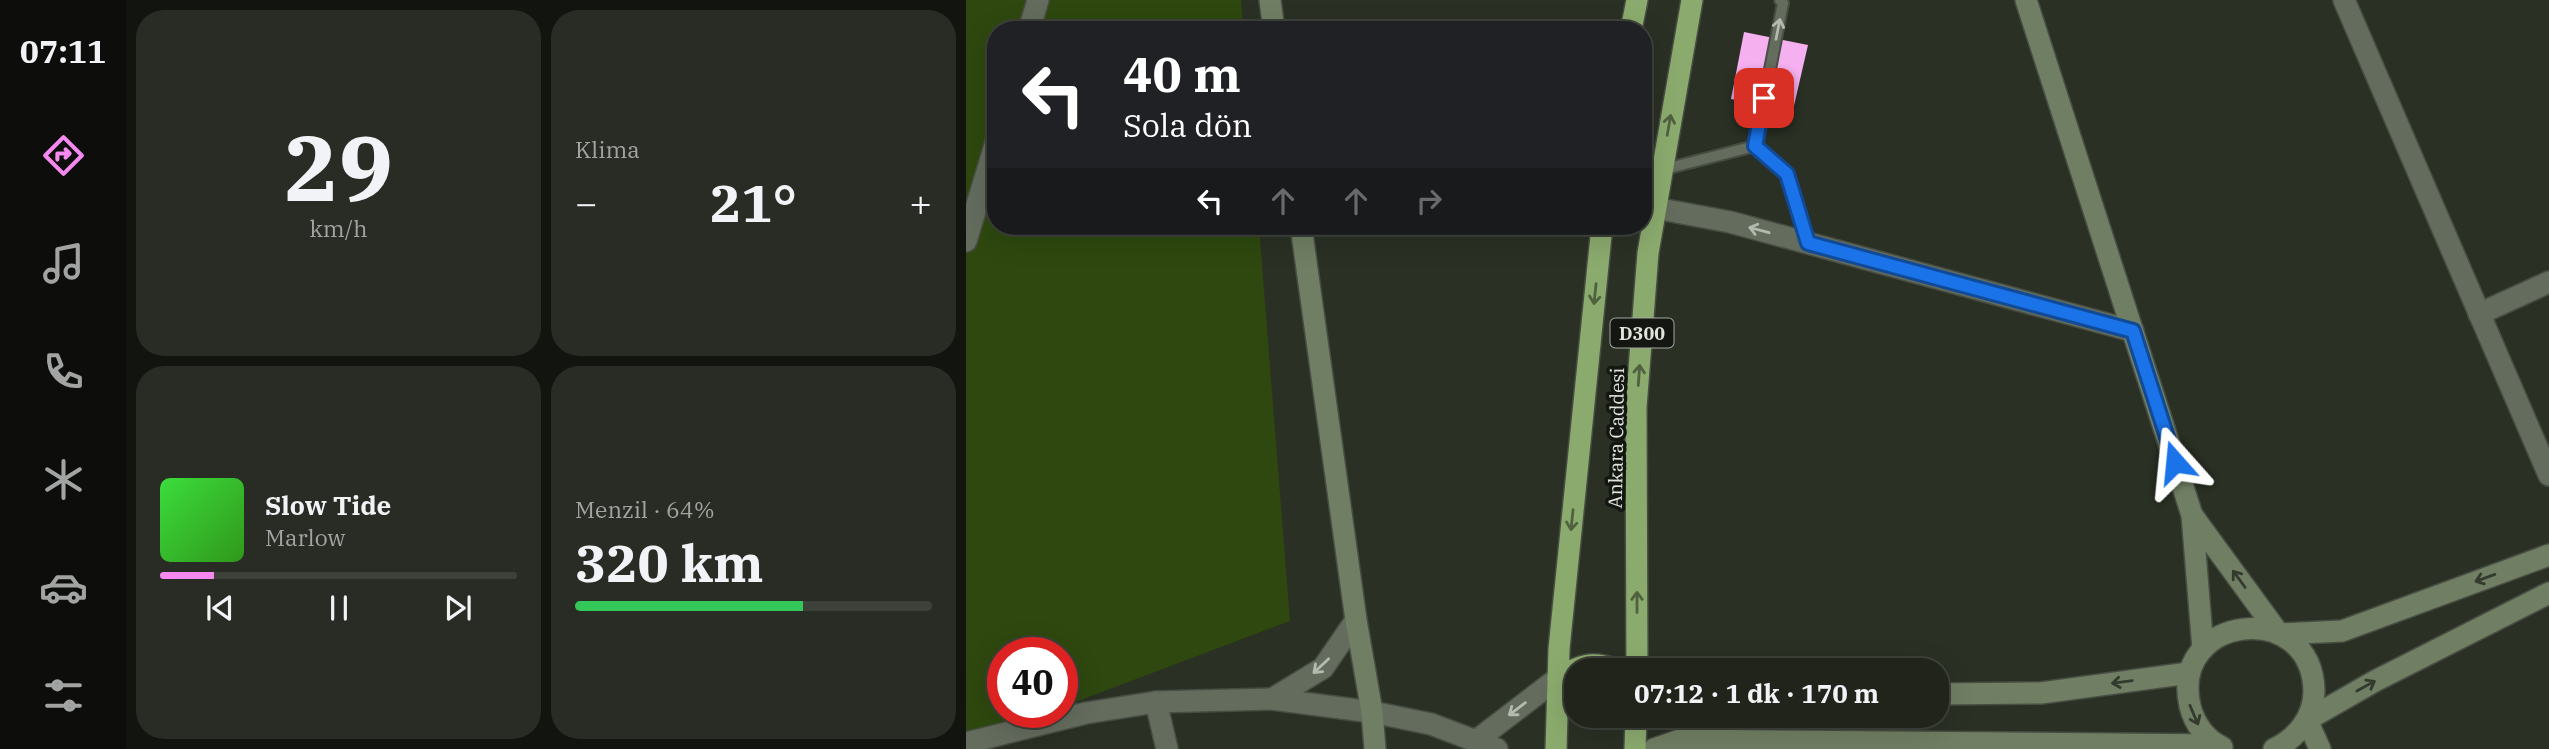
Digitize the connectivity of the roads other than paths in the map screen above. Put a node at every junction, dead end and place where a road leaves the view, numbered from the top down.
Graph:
1 (1038, 0) edge
2 (1270, 0) edge
3 (1637, 0) edge
4 (1692, 0) edge
5 (1780, 0) edge
6 (2026, 0) edge
7 (2344, 0) edge
8 (1032, 21) edge
9 (1273, 21) edge
10 (1634, 21) edge
11 (1755, 146) junction
12 (1661, 170) junction
13 (987, 172) edge
14 (1655, 208) junction
15 (1652, 227) edge
16 (1302, 235) edge
17 (1601, 235) edge
18 (1651, 235) edge
19 (966, 241) edge
20 (1808, 243) junction
21 (2549, 282) edge
22 (2479, 314) junction
23 (2133, 331) junction
24 (2549, 475) edge
25 (2192, 515) junction
26 (2549, 555) edge
27 (2549, 593) edge
28 (1356, 620) junction
29 (2279, 634) junction
30 (2203, 649) junction
31 (1637, 658) edge
32 (2189, 673) junction
33 (1564, 675) edge
34 (1558, 678) junction
35 (1949, 694) edge
36 (1272, 699) junction
37 (1156, 702) junction
38 (1372, 712) junction
39 (2307, 720) junction
40 (1636, 728) edge
41 (1477, 740) junction
42 (966, 743) edge
43 (2222, 747) edge
44 (1167, 749) edge
45 (1375, 749) edge
46 (1497, 749) edge
47 (1556, 749) edge
48 (1635, 749) edge
49 (1654, 749) edge
50 (2274, 749) edge
51 (2320, 749) edge

1 - 8 street
2 - 9 main road
3 - 10 highway
12 -> 4 highway, Ankara Caddesi / D300
11 -> 5 lane
6 - 23 main road
7 - 22 street
11 - 12 lane
11 - 20 lane
12 - 14 highway, Ankara Caddesi / D300
13 - 19 street
15 -> 14 highway, Ankara Caddesi / D300
20 -> 14 street
16 - 28 main road
17 -> 34 highway, Ankara Caddesi / D300
31 -> 18 highway, Ankara Caddesi / D300
20 - 23 street
21 - 22 street
22 - 24 street
23 - 25 main road
29 -> 25 main road
25 - 30 main road
26 -> 29 main road
39 -> 27 main road
28 -> 36 street
28 - 38 main road
29 - 30 main road
29 - 39 main road
30 - 32 main road
32 -> 35 main road
32 -> 43 main road
33 - 34 highway
34 -> 41 street
34 - 47 highway, Ankara Caddesi / D300
36 - 37 street
36 - 38 street
37 - 42 street
37 - 44 street
38 - 41 street
38 - 45 main road
39 - 50 main road
39 - 51 main road
40 - 48 highway
41 - 46 street
43 - 49 main road

